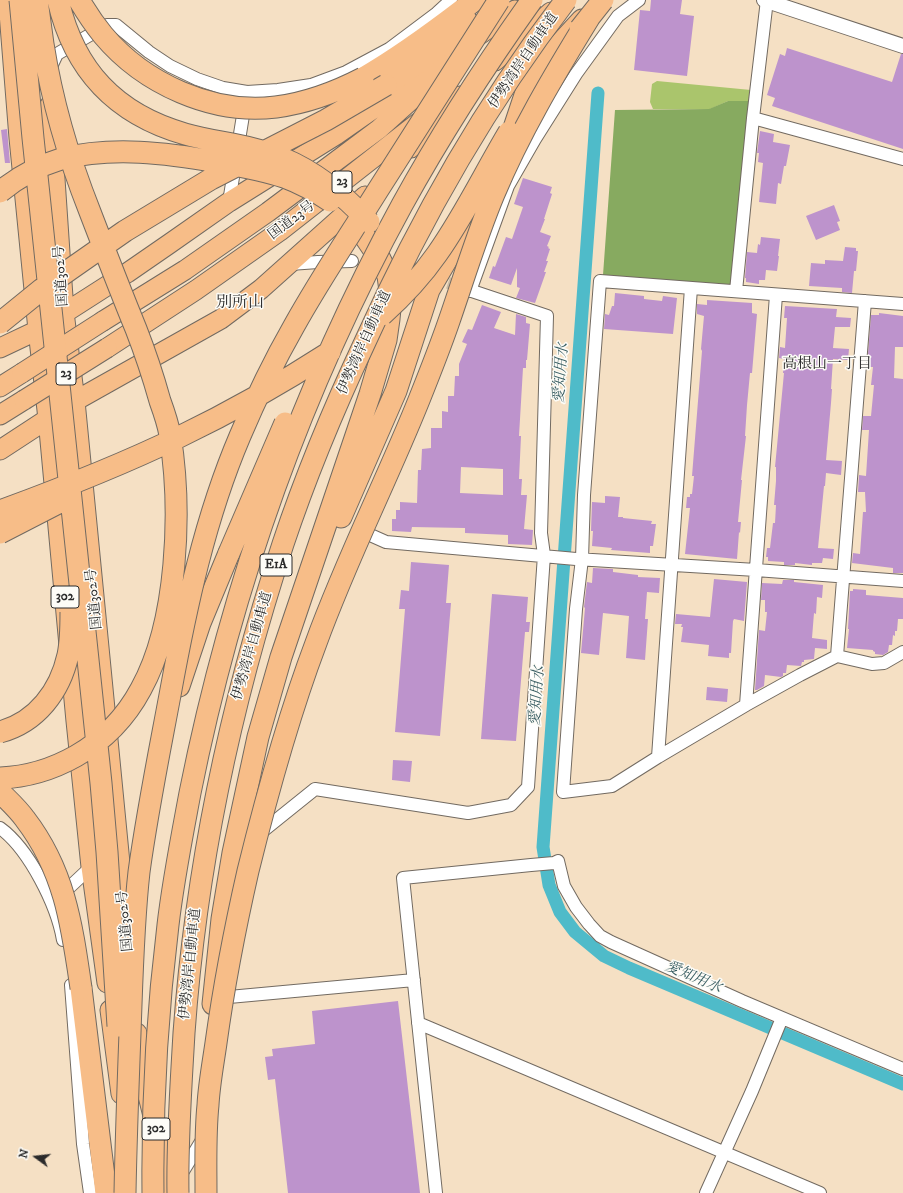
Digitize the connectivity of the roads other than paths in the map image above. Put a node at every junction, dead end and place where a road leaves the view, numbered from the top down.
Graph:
1 (8, 0) edge
2 (20, 0) edge
3 (37, 0) edge
4 (42, 0) edge
5 (58, 0) edge
6 (79, 0) edge
7 (451, 0) edge
8 (475, 0) edge
9 (487, 0) edge
10 (565, 0) edge
11 (603, 0) edge
12 (639, 0) edge
13 (766, 0) edge
14 (518, 3) edge
15 (589, 18) junction
16 (903, 46) edge
17 (484, 70) junction
18 (47, 74) junction
19 (247, 92) junction
20 (753, 118) junction
21 (903, 159) edge
22 (0, 192) edge
23 (229, 202) junction
24 (402, 205) junction
25 (365, 227) junction
26 (352, 261) dead end
27 (290, 264) junction
28 (691, 288) junction
29 (468, 290) junction
30 (736, 291) junction
31 (776, 295) junction
32 (865, 301) junction
33 (903, 304) edge
34 (64, 312) junction
35 (0, 324) edge
36 (38, 330) junction
37 (0, 348) edge
38 (0, 386) edge
39 (76, 401) junction
40 (0, 415) edge
41 (48, 419) junction
42 (179, 437) junction
43 (0, 450) edge
44 (66, 452) junction
45 (0, 512) edge
46 (0, 533) edge
47 (368, 534) junction
48 (544, 555) junction
49 (579, 559) junction
50 (672, 565) junction
51 (756, 570) junction
52 (843, 578) junction
53 (903, 581) edge
54 (903, 652) edge
55 (837, 656) junction
56 (746, 705) junction
57 (0, 732) edge
58 (258, 737) junction
59 (658, 757) junction
60 (0, 778) edge
61 (153, 787) junction
62 (0, 792) edge
63 (0, 828) edge
64 (264, 830) junction
65 (91, 868) junction
66 (52, 903) junction
67 (414, 980) junction
68 (229, 997) junction
69 (782, 1018) junction
70 (418, 1023) junction
71 (903, 1069) edge
72 (208, 1105) junction
73 (725, 1153) junction
74 (175, 1191) edge
75 (90, 1193) edge
76 (106, 1193) edge
77 (124, 1193) edge
78 (134, 1193) edge
79 (152, 1193) edge
80 (206, 1193) edge
81 (436, 1193) edge
82 (706, 1193) edge
83 (820, 1193) edge

1 - 36 highway, 国道302号 / 302
2 - 44 highway, bridge
3 - 60 highway, bridge
4 - 18 highway, 国道302号 / 302
5 - 25 highway, bridge
6 - 8 highway, bridge
7 - 19 street
9 - 35 highway, bridge
10 - 17 highway, 国道23号 / 23
10 - 74 highway, 伊勢湾岸自動車道 / E1A, bridge
11 - 15 highway, bridge
11 - 58 highway
12 - 29 street
13 - 16 street
13 - 20 street
14 - 23 highway
14 - 24 highway, 伊勢湾岸自動車道 / E1A, bridge
14 - 38 highway, 国道23号 / 23, bridge
14 - 61 highway, bridge
15 - 42 highway, bridge
15 - 72 highway, bridge
17 - 27 highway
17 - 40 highway, 国道23号 / 23, bridge
18 - 19 street
18 - 34 highway, 国道302号 / 302
19 - 23 street
20 - 21 street
20 - 30 street
22 - 25 highway, bridge
23 - 34 highway
24 - 61 highway, bridge
24 - 79 highway, 伊勢湾岸自動車道 / E1A, bridge
25 - 58 highway
26 - 27 street
27 - 39 highway
28 - 30 street
28 - 49 street
28 - 50 street
29 - 47 street
29 - 48 street
30 - 31 street
31 - 32 street
31 - 51 street
32 - 33 street
32 - 52 street
34 - 36 highway
34 - 39 highway, 国道302号 / 302
36 - 37 highway
36 - 41 highway, 国道302号 / 302
39 - 41 highway
39 - 74 highway, 国道302号 / 302
41 - 43 highway
41 - 65 highway, 国道302号 / 302
42 - 45 highway, bridge
42 - 46 highway, bridge
44 - 57 highway, bridge
44 - 77 highway, bridge
47 - 48 street
47 - 64 street
48 - 49 street
48 - 64 street
49 - 50 street
49 - 59 street
50 - 51 street
50 - 59 street
51 - 52 street
51 - 56 street
52 - 53 street
52 - 55 street
54 - 55 street
55 - 56 street
56 - 59 street
58 - 72 highway, bridge
61 - 77 highway, bridge
62 - 76 highway, bridge
63 - 66 street
64 - 68 street
65 - 66 street
65 - 78 highway, 国道302号 / 302
66 - 75 street
67 - 68 street
67 - 69 street
67 - 70 street
68 - 74 street
69 - 71 street
69 - 73 street
70 - 73 street
70 - 81 street
72 - 80 highway, bridge
73 - 82 street
73 - 83 street

